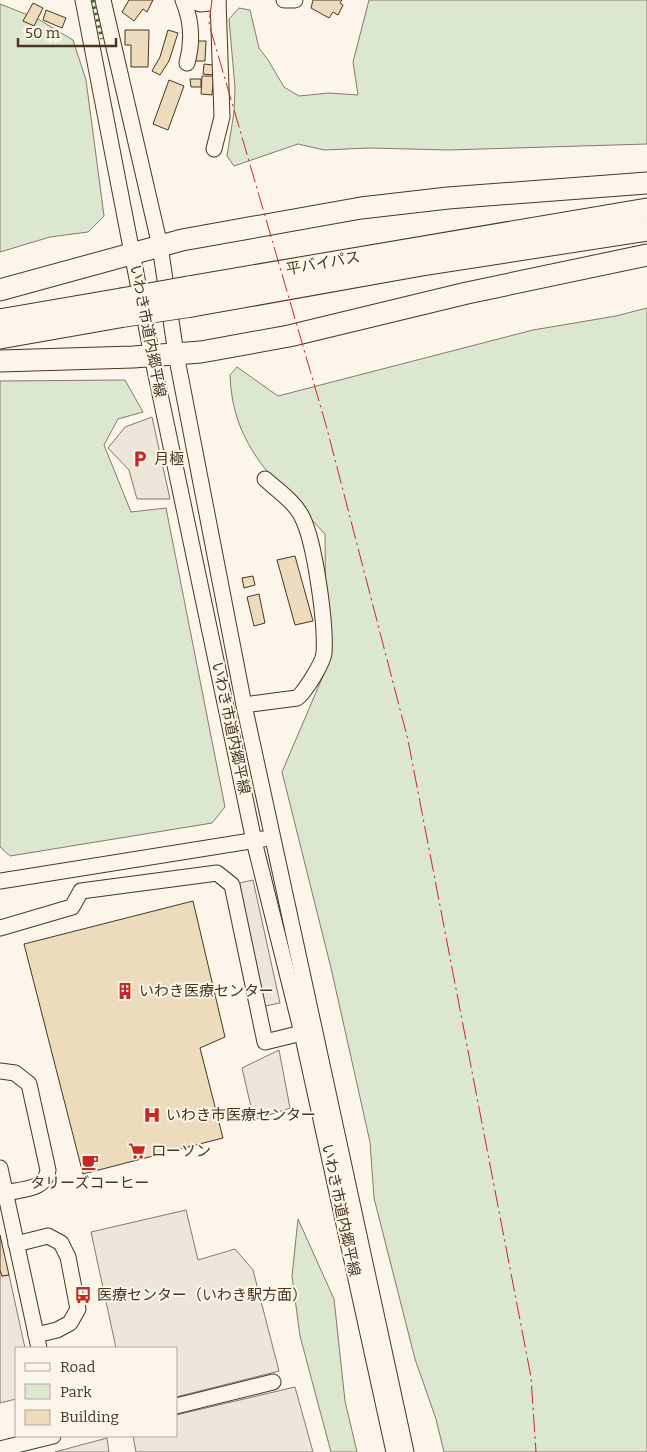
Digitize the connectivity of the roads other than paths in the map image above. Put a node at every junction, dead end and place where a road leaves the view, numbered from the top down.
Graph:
1 (83, 0) edge
2 (103, 0) edge
3 (183, 0) edge
4 (191, 0) edge
5 (284, 0) edge
6 (295, 0) edge
7 (218, 1) edge
8 (187, 63) dead end
9 (214, 149) dead end
10 (647, 183) edge
11 (647, 209) edge
12 (647, 230) edge
13 (160, 246) junction
14 (132, 254) junction
15 (647, 255) edge
16 (0, 290) edge
17 (190, 296) junction
18 (123, 307) junction
19 (0, 320) edge
20 (0, 338) edge
21 (176, 354) junction
22 (152, 356) junction
23 (0, 361) edge
24 (265, 479) dead end
25 (244, 705) junction
26 (272, 837) junction
27 (254, 840) junction
28 (0, 881) edge
29 (0, 928) edge
30 (302, 1033) junction
31 (0, 1071) edge
32 (0, 1168) edge
33 (5, 1193) junction
34 (16, 1244) junction
35 (37, 1342) edge
36 (273, 1382) dead end
37 (178, 1406) edge
38 (49, 1437) edge
39 (0, 1449) edge
40 (394, 1452) edge
41 (406, 1452) edge

1 - 14 street, いわき市道内郷平線
2 - 13 street, いわき市道内郷平線
3 - 8 street
4 - 7 street
5 - 6 street
7 - 9 street
10 - 13 highway
11 - 17 highway, 平バイパス
12 - 17 highway, 平バイパス
13 - 14 highway
13 - 21 street, いわき市道内郷平線
14 - 16 highway
14 - 22 street, いわき市道内郷平線
15 - 21 highway
17 - 18 highway, 平バイパス, bridge
18 - 19 highway, 平バイパス
18 - 20 highway, 平バイパス
21 - 22 highway
21 - 25 street, いわき市道内郷平線
22 - 23 highway
22 - 27 street, いわき市道内郷平線
24 - 25 street
25 - 26 street, いわき市道内郷平線
26 - 27 street
26 - 41 street, いわき市道内郷平線
27 - 28 street
27 - 30 street, いわき市道内郷平線
29 - 30 street
30 - 40 street, いわき市道内郷平線
31 - 33 street
32 - 33 street
33 - 34 street
34 - 35 street
34 - 35 street
36 - 37 street
38 - 39 street

